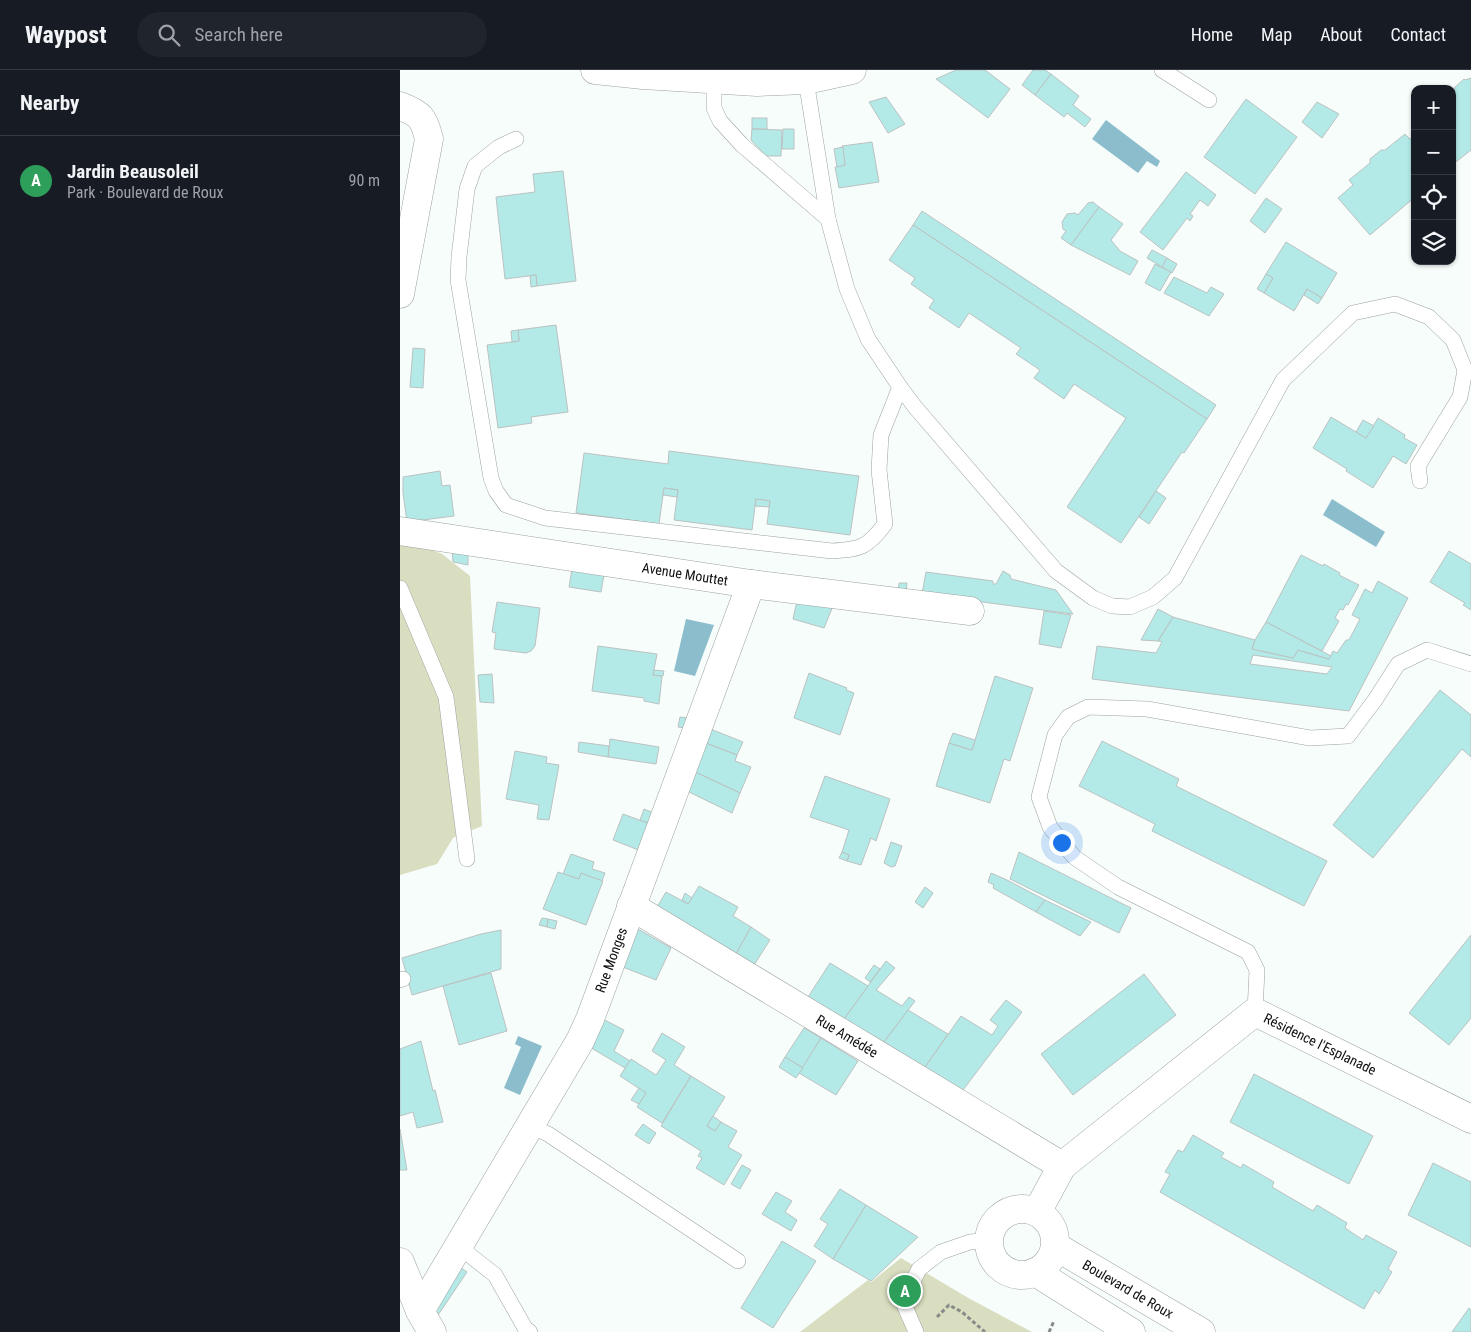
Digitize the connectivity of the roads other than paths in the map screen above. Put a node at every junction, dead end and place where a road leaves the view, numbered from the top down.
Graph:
1 (595, 70) edge
2 (852, 70) edge
3 (1162, 70) edge
4 (714, 79) junction
5 (806, 80) junction
6 (1209, 100) dead end
7 (400, 106) edge
8 (516, 139) dead end
9 (828, 219) junction
10 (400, 294) edge
11 (900, 387) junction
12 (1420, 481) dead end
13 (400, 531) edge
14 (752, 584) junction
15 (400, 588) edge
16 (970, 611) dead end
17 (1471, 664) edge
18 (467, 859) dead end
19 (631, 906) junction
20 (1255, 1012) junction
21 (1471, 1119) edge
22 (530, 1126) junction
23 (1062, 1166) junction
24 (1037, 1212) junction
25 (989, 1240) junction
26 (458, 1246) junction
27 (1055, 1246) junction
28 (738, 1261) dead end
29 (400, 1262) edge
30 (1034, 1272) junction
31 (426, 1322) edge
32 (530, 1332) edge
33 (916, 1332) edge
34 (1131, 1332) edge
35 (1201, 1332) edge

1 - 4 street
2 - 5 street
3 - 6 lane
4 - 5 street
4 - 9 lane
5 - 9 lane
7 - 10 street
8 - 11 lane
9 - 11 lane
11 - 12 lane
13 - 14 street, Avenue Mouttet
14 - 16 street, Avenue Mouttet
14 - 19 street, Rue Monges
15 - 18 lane
17 - 20 lane
19 - 22 street, Rue Monges
19 - 23 street, Rue Amédée
20 - 21 street, Résidence l'Esplanade
20 - 23 street, Résidence l'Esplanade
22 - 26 street, Rue Monges
22 - 28 lane
23 - 24 street
24 - 25 street
24 - 27 street
25 - 30 street
25 - 33 lane
26 - 31 street, Rue Monges
26 - 32 lane
27 - 30 street
27 - 35 street, Boulevard de Roux
29 - 31 street
30 - 34 street

